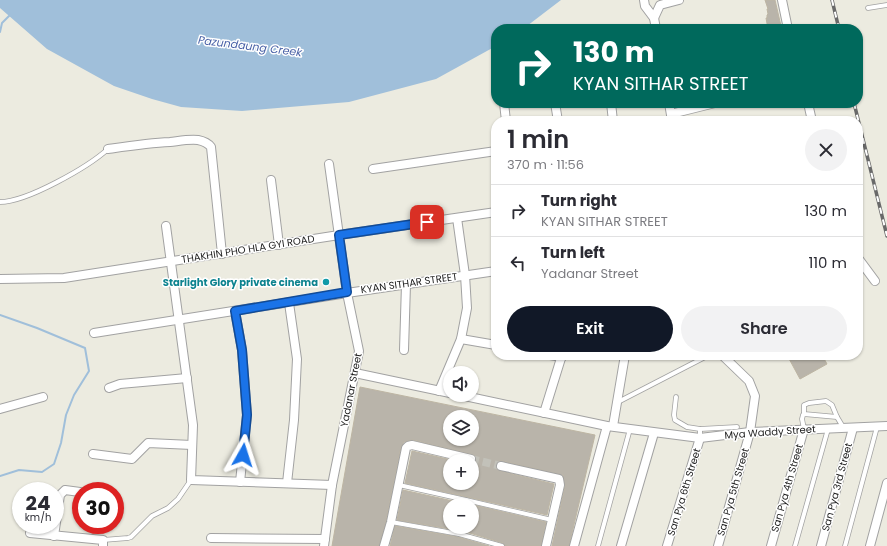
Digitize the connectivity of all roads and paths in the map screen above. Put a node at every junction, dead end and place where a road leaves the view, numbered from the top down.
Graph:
1 (644, 0) edge
2 (679, 0) edge
3 (782, 0) edge
4 (887, 5) edge
5 (868, 8) dead end
6 (654, 18) junction
7 (655, 24) edge
8 (787, 24) edge
9 (700, 108) edge
10 (677, 116) edge
11 (108, 149) joint
12 (491, 152) edge
13 (329, 164) dead end
14 (373, 170) dead end
15 (271, 180) dead end
16 (0, 202) edge
17 (491, 213) edge
18 (457, 218) junction
19 (166, 226) dead end
20 (339, 235) junction
21 (280, 245) junction
22 (222, 254) junction
23 (170, 262) junction
24 (863, 265) edge
25 (491, 272) edge
26 (465, 275) junction
27 (0, 279) edge
28 (875, 281) dead end
29 (406, 284) junction
30 (347, 292) junction
31 (289, 303) junction
32 (235, 311) junction
33 (180, 320) junction
34 (94, 333) dead end
35 (461, 339) junction
36 (491, 344) edge
37 (404, 350) dead end
38 (561, 360) edge
39 (623, 360) edge
40 (700, 360) edge
41 (727, 360) edge
42 (355, 373) junction
43 (187, 378) junction
44 (109, 388) dead end
45 (439, 391) junction
46 (443, 392) edge
47 (43, 396) dead end
48 (676, 397) dead end
49 (479, 399) edge
50 (618, 403) junction
51 (0, 409) edge
52 (544, 413) junction
53 (804, 414) junction
54 (837, 417) junction
55 (610, 426) junction
56 (737, 426) dead end
57 (877, 426) junction
58 (887, 426) edge
59 (828, 428) junction
60 (844, 428) junction
61 (853, 428) junction
62 (630, 429) junction
63 (700, 429) junction
64 (804, 429) junction
65 (750, 432) junction
66 (654, 433) junction
67 (700, 438) junction
68 (192, 445) junction
69 (93, 454) dead end
70 (451, 454) edge
71 (501, 466) tunnel mouth
72 (191, 480) junction
73 (240, 482) junction
74 (287, 483) junction
75 (887, 483) edge
76 (332, 485) junction
77 (398, 485) junction
78 (72, 491) edge
79 (446, 498) edge
80 (479, 506) edge
81 (552, 520) junction
82 (391, 522) junction
83 (443, 531) edge
84 (38, 534) edge
85 (459, 534) edge
86 (54, 536) junction
87 (211, 538) dead end
88 (103, 543) edge
89 (324, 543) edge
90 (384, 546) edge
91 (502, 546) edge
92 (546, 546) edge
93 (574, 546) edge
94 (598, 546) edge
95 (620, 546) edge
96 (667, 546) edge
97 (718, 546) edge
98 (770, 546) edge
99 (795, 546) edge
100 (821, 546) edge
101 (845, 546) edge
102 (870, 546) edge

1 - 6 street
2 - 6 street
3 - 8 street
4 - 5 lane
6 - 7 street
9 - 10 street
11 - 16 lane
11 - 22 street
12 - 14 street
13 - 20 street, Yadanar Street
15 - 21 street
17 - 18 street, THAKHIN PHO HLA GYI ROAD
18 - 20 street, THAKHIN PHO HLA GYI ROAD
18 - 26 street
19 - 23 street
20 - 21 street, THAKHIN PHO HLA GYI ROAD
20 - 30 street, Yadanar Street
21 - 22 street, THAKHIN PHO HLA GYI ROAD
22 - 23 street, THAKHIN PHO HLA GYI ROAD
23 - 27 street, THAKHIN PHO HLA GYI ROAD
23 - 33 street
24 - 28 street
25 - 26 street, KYAN SITHAR STREET
26 - 29 street, KYAN SITHAR STREET
26 - 35 street
29 - 30 street, KYAN SITHAR STREET
29 - 37 street
30 - 31 street, KYAN SITHAR STREET
30 - 42 street, Yadanar Street
31 - 32 street, KYAN SITHAR STREET
31 - 74 street
32 - 33 street, KYAN SITHAR STREET
32 - 73 street
33 - 34 street, KYAN SITHAR STREET
33 - 43 street
35 - 36 street
35 - 45 street
38 - 52 street
39 - 50 street
40 - 50 lane
41 - 65 street, San Pya 5th Street
42 - 45 street
42 - 76 street, Yadanar Street
43 - 44 street
43 - 68 street
45 - 46 street
47 - 51 street
48 - 63 lane
49 - 52 street, Mya Waddy Street
50 - 55 street
52 - 55 street, Mya Waddy Street
53 - 54 lane
53 - 54 lane
53 - 64 lane
54 - 60 lane
55 - 62 street, Mya Waddy Street
55 - 93 street
56 - 63 lane
57 - 58 street, Mya Waddy Street
57 - 61 street, Mya Waddy Street
57 - 101 lane
59 - 60 street, Mya Waddy Street
59 - 64 street, Mya Waddy Street
59 - 99 lane
60 - 61 street, Mya Waddy Street
61 - 100 street, San Pya 3rd Street
62 - 66 street, Mya Waddy Street
62 - 94 lane
63 - 67 lane
64 - 65 street, Mya Waddy Street
64 - 98 street, San Pya 4th Street
65 - 67 street, Mya Waddy Street
65 - 97 street, San Pya 5th Street
66 - 67 street, Mya Waddy Street
66 - 95 street
67 - 96 street, San Pya 6th Street
68 - 69 street
68 - 72 street
70 - 77 street
71 - 81 street
72 - 73 street
72 - 88 lane
73 - 74 street
74 - 76 street
75 - 102 street
76 - 89 street, Yadanar Street
77 - 79 lane
77 - 82 street
78 - 86 street
80 - 81 lane
81 - 92 street
82 - 83 lane
82 - 90 street
84 - 86 street
85 - 91 lane
86 - 88 street
87 - 89 street

